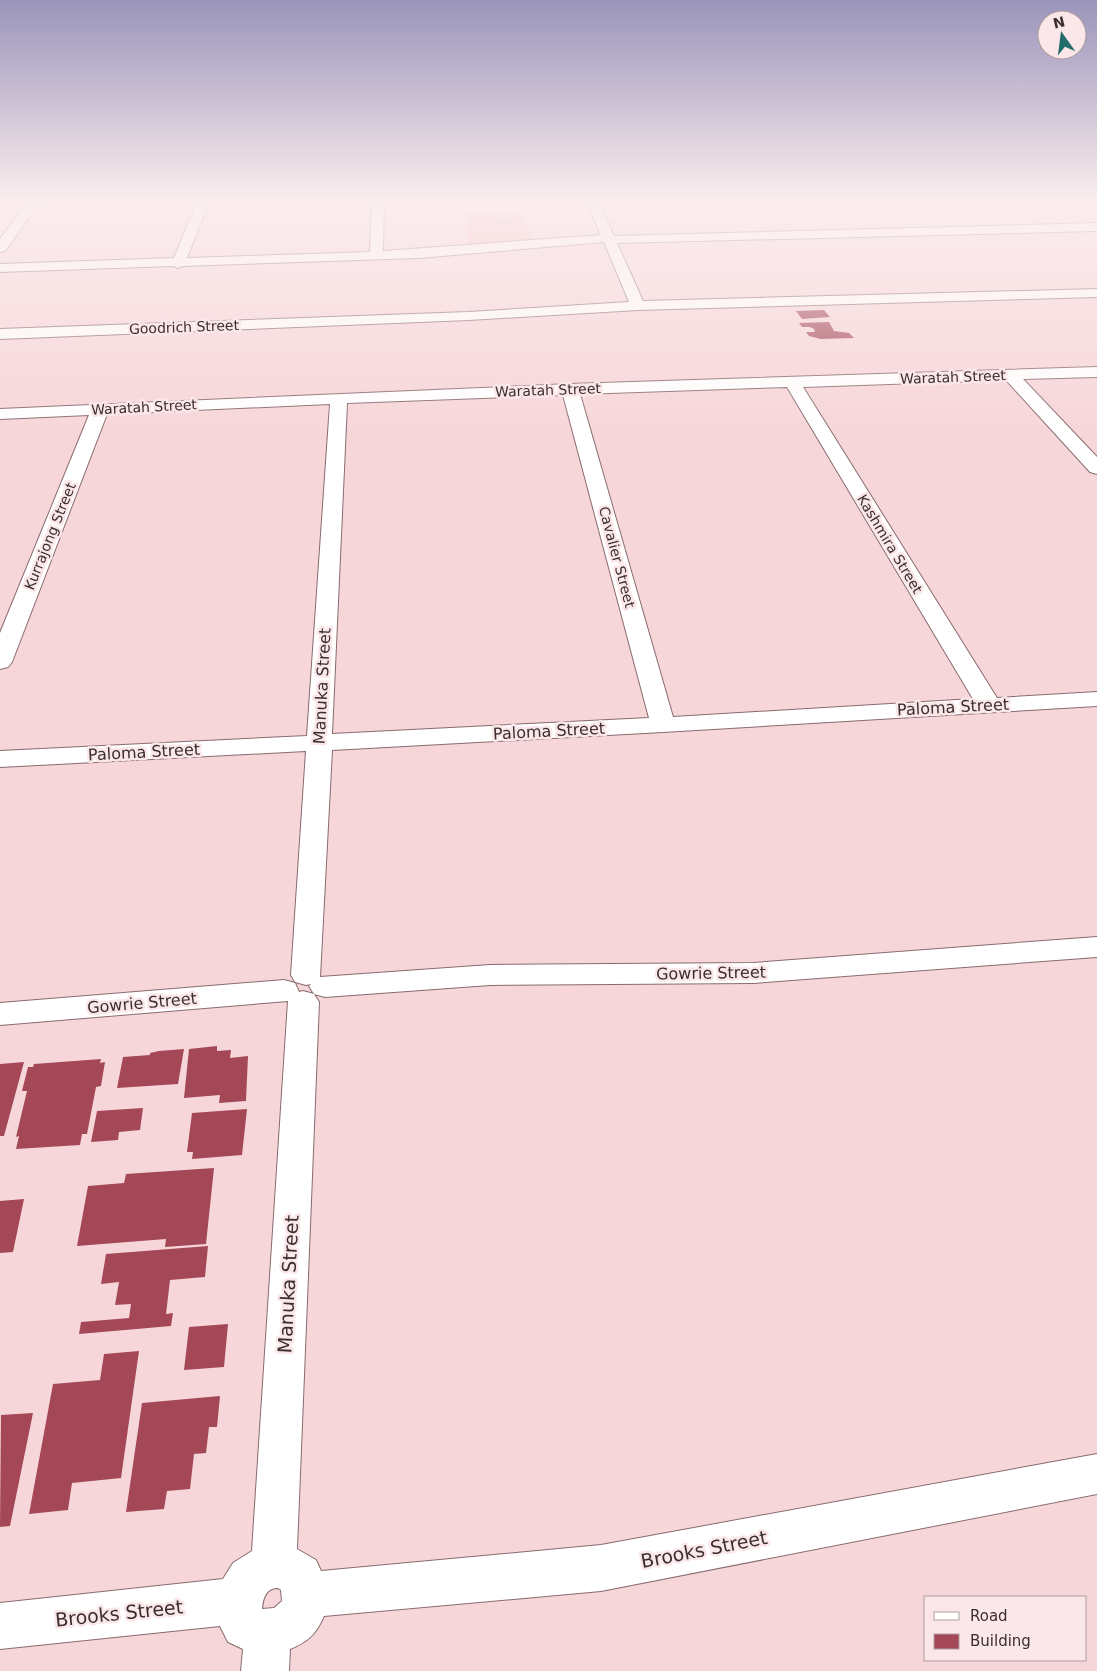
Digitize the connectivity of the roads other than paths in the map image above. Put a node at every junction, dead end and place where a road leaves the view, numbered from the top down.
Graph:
1 (625, 277) edge
2 (1097, 293) edge
3 (638, 306) junction
4 (0, 334) edge
5 (1097, 372) edge
6 (1010, 375) junction
7 (792, 382) junction
8 (570, 389) junction
9 (339, 398) junction
10 (100, 410) junction
11 (0, 414) edge
12 (1097, 468) edge
13 (0, 662) edge
14 (1097, 698) edge
15 (989, 705) junction
16 (663, 725) junction
17 (319, 743) junction
18 (0, 759) edge
19 (1097, 948) edge
20 (304, 988) junction
21 (0, 1014) edge
22 (1097, 1474) edge
23 (290, 1580) junction
24 (0, 1626) edge
25 (257, 1635) edge

1 - 3 street
2 - 3 street, Goodrich Street
3 - 4 street, Goodrich Street
5 - 6 street, Waratah Street
6 - 7 street, Waratah Street
6 - 12 street
7 - 8 street, Waratah Street
7 - 15 street, Kashmira Street
8 - 9 street, Waratah Street
8 - 16 street, Cavalier Street
9 - 10 street, Waratah Street
9 - 17 street, Manuka Street
10 - 11 street, Waratah Street
10 - 13 street, Kurrajong Street
14 - 15 street, Paloma Street
15 - 16 street, Paloma Street
16 - 17 street, Paloma Street
17 - 18 street, Paloma Street
17 - 20 street, Manuka Street
19 - 20 street, Gowrie Street
20 - 21 street, Gowrie Street
20 - 23 street, Manuka Street
22 - 23 street, Brooks Street
23 - 25 street, Manuka Street
23 - 25 street, Brooks Street
24 - 25 street, Brooks Street

